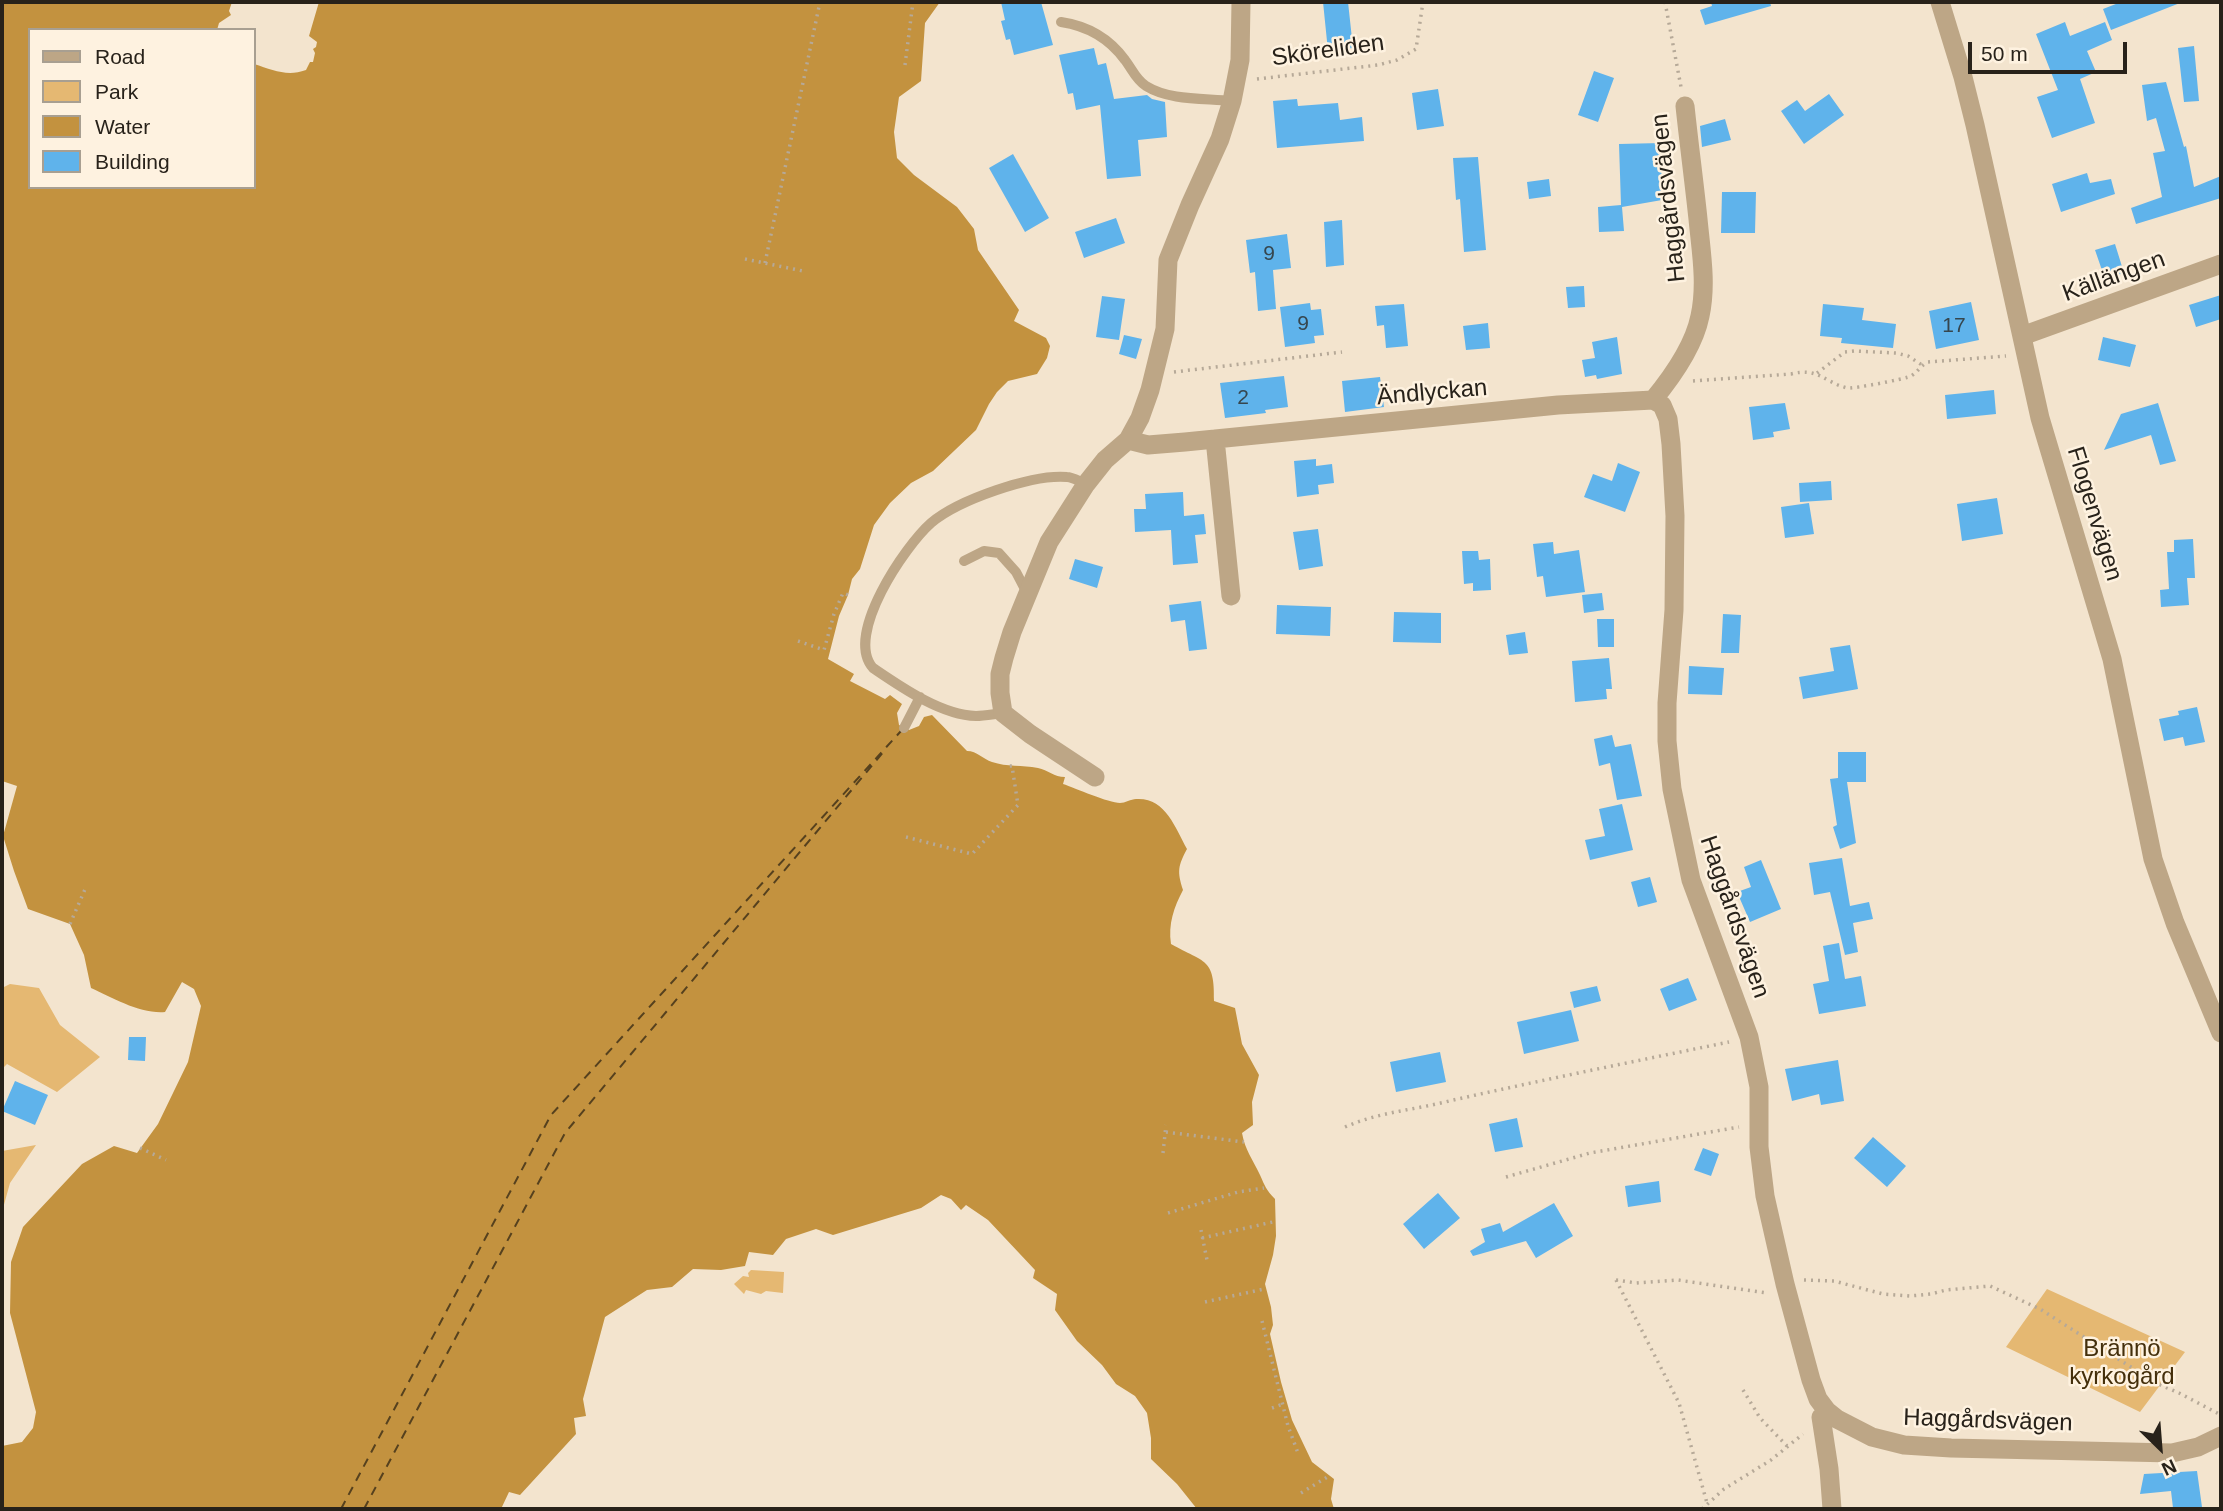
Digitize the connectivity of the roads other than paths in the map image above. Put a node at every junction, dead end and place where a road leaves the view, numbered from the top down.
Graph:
1 (1241, 2) edge
2 (1940, 2) edge
3 (1061, 22) dead end
4 (1232, 101) junction
5 (1685, 106) road end
6 (2221, 264) edge
7 (2024, 345) junction
8 (1653, 400) junction
9 (1215, 439) junction
10 (1128, 440) junction
11 (1086, 484) junction
12 (964, 561) dead end
13 (1028, 594) junction
14 (1231, 596) dead end
15 (919, 697) junction
16 (1003, 713) junction
17 (904, 728) dead end
18 (1096, 777) dead end
19 (2221, 1033) edge
20 (1821, 1417) road end
21 (2221, 1436) edge
22 (1832, 1509) edge

1 - 4 street
2 - 7 street, Flogenvägen
3 - 4 lane
4 - 10 street
5 - 8 street, Haggårdsvägen
6 - 7 street, Källängen
7 - 19 street, Flogenvägen
8 - 9 street, Ändlyckan
8 - 21 street, Haggårdsvägen
9 - 10 street, Ändlyckan
9 - 14 street
10 - 11 street
11 - 13 street
11 - 15 lane
12 - 13 lane
13 - 16 street
15 - 16 lane
15 - 17 lane
16 - 18 street
20 - 22 street

